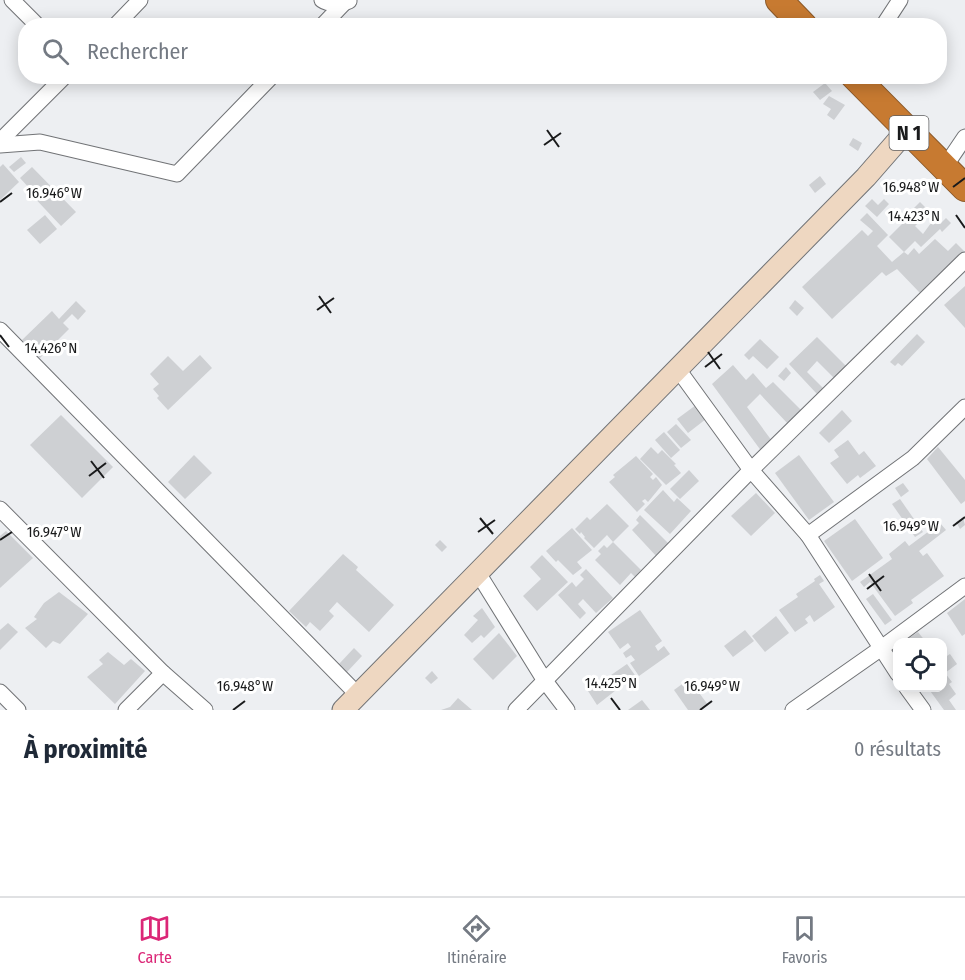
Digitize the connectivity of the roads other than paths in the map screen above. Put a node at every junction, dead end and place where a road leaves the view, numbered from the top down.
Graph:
1 (12, 0) edge
2 (140, 0) edge
3 (322, 0) edge
4 (779, 0) edge
5 (900, 0) edge
6 (348, 2) edge
7 (30, 18) edge
8 (123, 18) edge
9 (331, 18) edge
10 (796, 18) edge
11 (888, 18) edge
12 (57, 84) edge
13 (264, 84) edge
14 (862, 84) edge
15 (907, 130) junction
16 (965, 137) edge
17 (0, 143) edge
18 (944, 168) junction
19 (965, 188) edge
20 (965, 260) edge
21 (0, 330) edge
22 (677, 368) junction
23 (962, 414) edge
24 (751, 470) junction
25 (0, 509) edge
26 (808, 535) junction
27 (478, 573) junction
28 (965, 586) edge
29 (880, 649) junction
30 (893, 668) edge
31 (163, 673) junction
32 (545, 681) junction
33 (0, 692) edge
34 (910, 692) edge
35 (358, 694) junction
36 (18, 710) edge
37 (126, 710) edge
38 (205, 710) edge
39 (343, 710) edge
40 (516, 710) edge
41 (567, 710) edge
42 (793, 710) edge
43 (923, 710) edge

1 - 7 street
2 - 8 street
3 - 6 street
4 - 10 highway
5 - 11 street
6 - 9 street
12 - 17 street
13 - 17 street
14 - 15 highway, N 1
15 - 18 highway, N 1
15 - 22 main road
16 - 18 street
18 - 19 highway, N 1
20 - 24 street
21 - 35 street
22 - 24 street
22 - 27 main road
23 - 26 street
24 - 26 street
24 - 32 street
25 - 31 street
26 - 29 street
27 - 32 street
27 - 35 main road
28 - 29 street
29 - 30 street
29 - 42 street
31 - 37 street
31 - 38 street
32 - 40 street
32 - 41 street
33 - 36 street
34 - 43 street
35 - 39 main road

